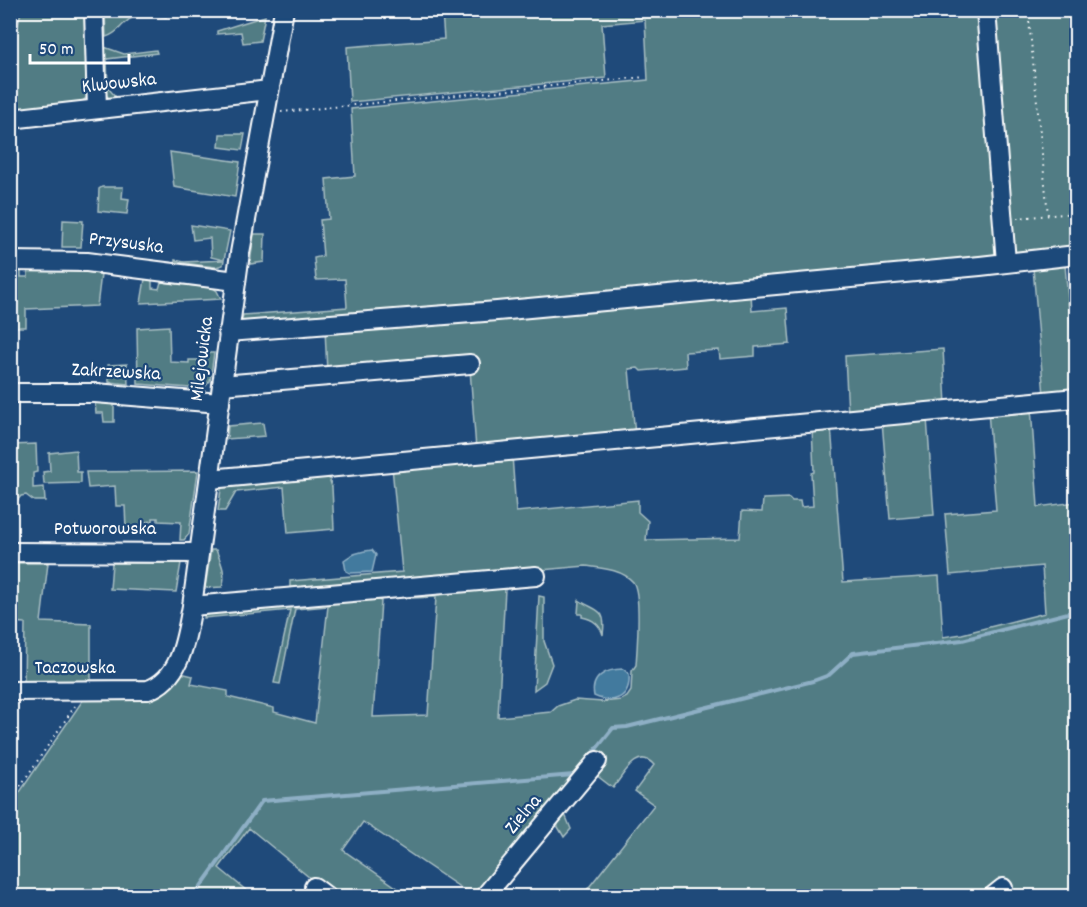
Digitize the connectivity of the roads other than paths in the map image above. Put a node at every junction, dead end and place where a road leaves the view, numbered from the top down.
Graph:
1 (94, 10) edge
2 (284, 10) edge
3 (986, 10) edge
4 (269, 90) junction
5 (97, 109) junction
6 (10, 119) edge
7 (1077, 255) edge
8 (10, 261) edge
9 (1006, 262) junction
10 (236, 281) junction
11 (228, 332) junction
12 (470, 364) dead end
13 (10, 393) edge
14 (221, 394) junction
15 (1077, 398) edge
16 (210, 479) junction
17 (10, 552) edge
18 (199, 553) junction
19 (536, 576) dead end
20 (192, 606) junction
21 (10, 691) edge
22 (139, 691) joint
23 (597, 762) dead end
24 (485, 897) edge

1 - 5 street
2 - 4 street, Milejowicka
3 - 9 street
4 - 5 street, Klwowska
4 - 10 street, Milejowicka
5 - 6 street, Klwowska
7 - 9 street
8 - 10 street, Przysuska
9 - 11 street
10 - 11 street, Milejowicka
11 - 14 street, Milejowicka
12 - 14 street, Zakrzewska
13 - 14 street, Zakrzewska
14 - 16 street, Milejowicka
15 - 16 street
16 - 18 street, Milejowicka
17 - 18 street, Potworowska
18 - 20 street, Milejowicka
19 - 20 street
20 - 22 street, Milejowicka
21 - 22 street, Taczowska
23 - 24 street, Zielna

